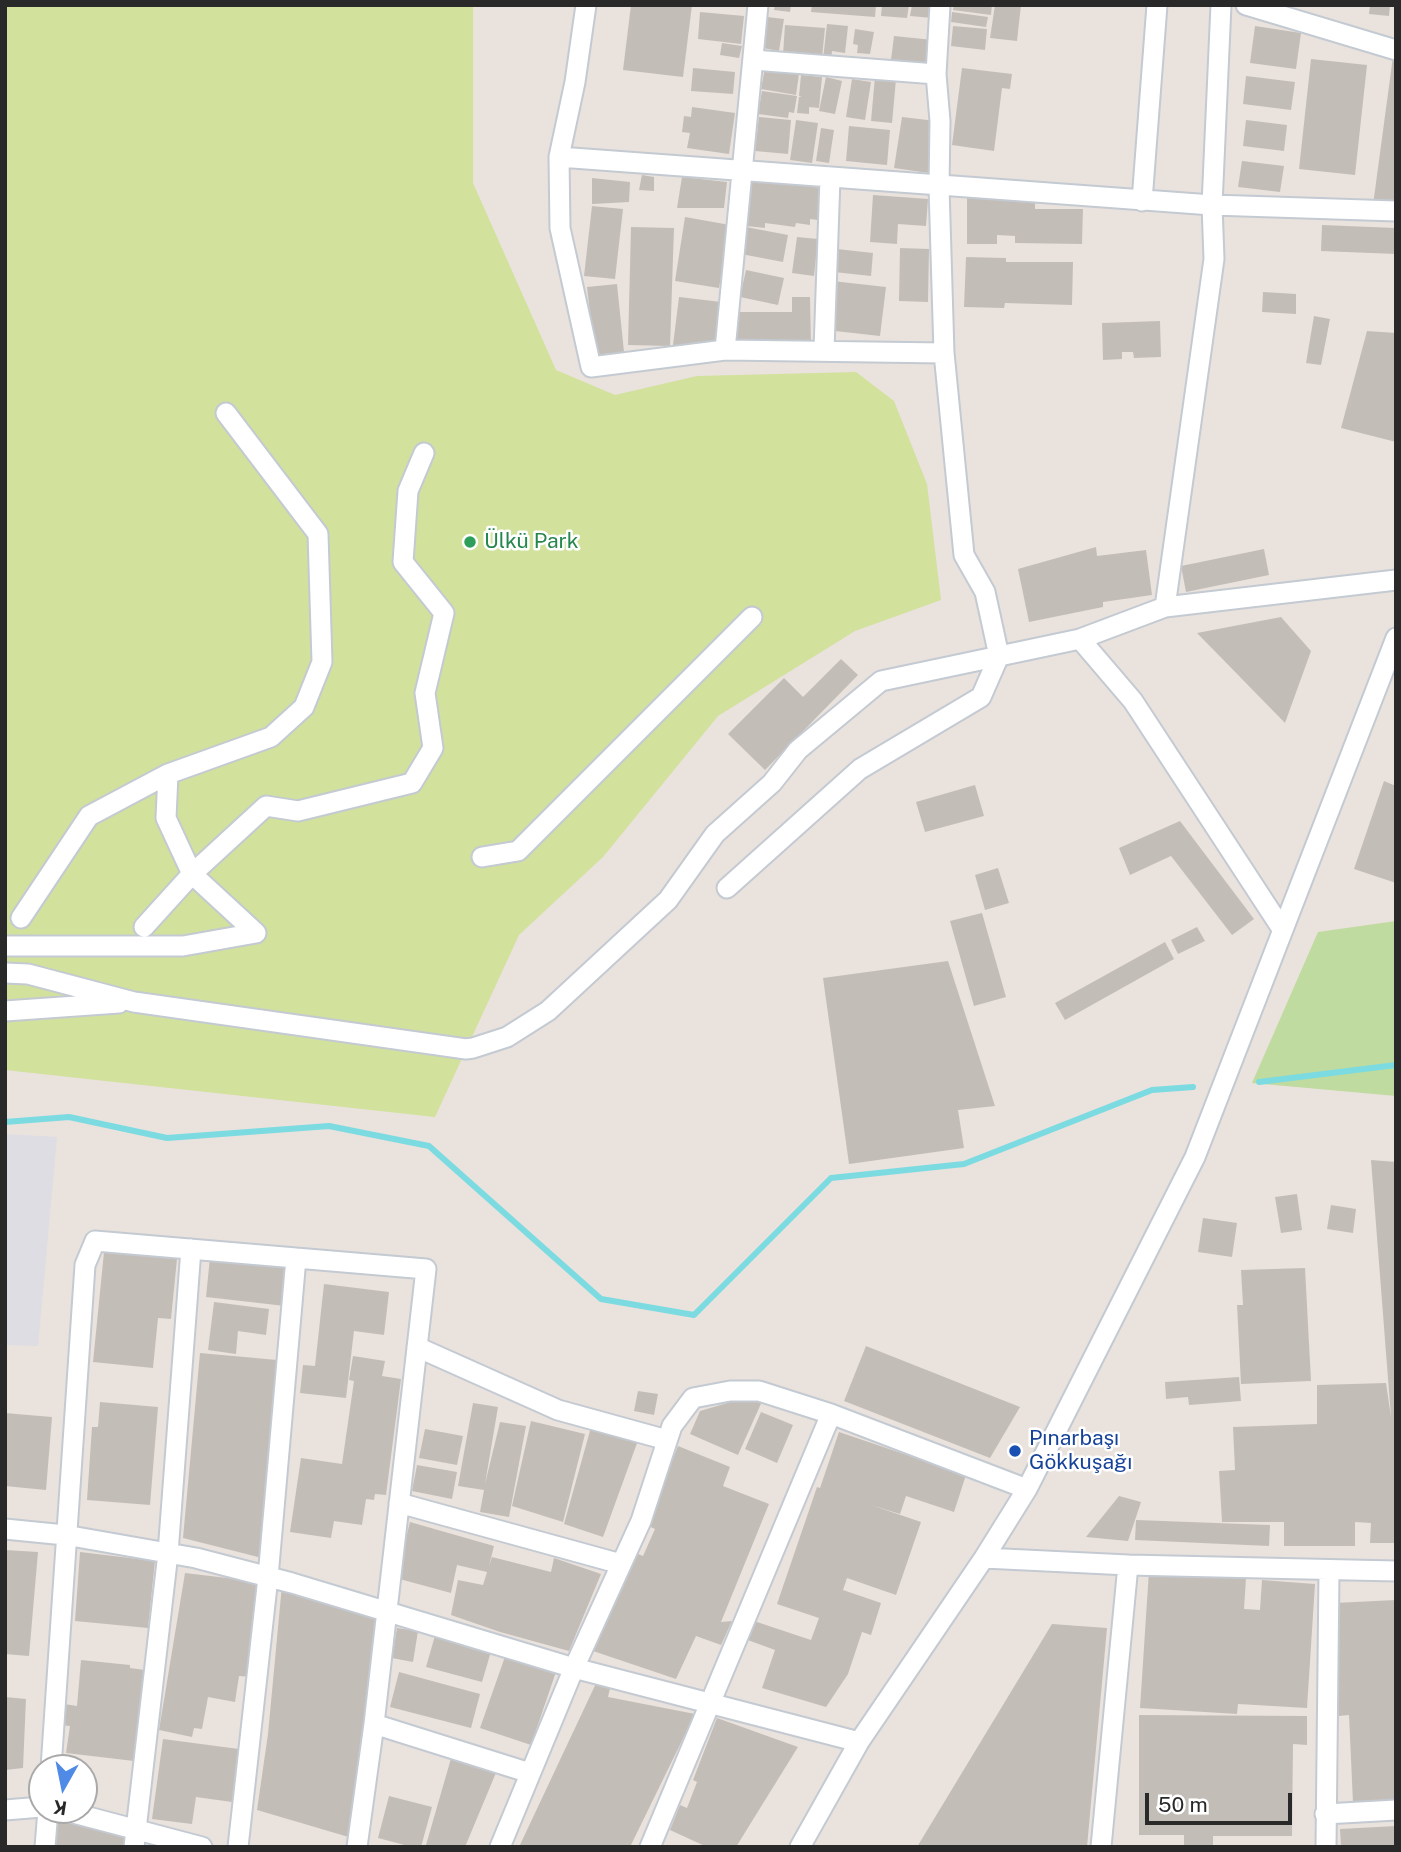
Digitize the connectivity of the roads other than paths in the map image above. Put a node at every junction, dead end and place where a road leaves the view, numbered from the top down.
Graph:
1 (586, 5) edge
2 (758, 5) edge
3 (940, 5) edge
4 (1157, 5) edge
5 (1221, 5) edge
6 (1246, 5) edge
7 (1396, 50) edge
8 (753, 60) junction
9 (936, 75) junction
10 (559, 157) junction
11 (742, 171) junction
12 (830, 178) junction
13 (939, 187) junction
14 (1142, 201) junction
15 (1212, 205) junction
16 (1396, 211) edge
17 (725, 350) junction
18 (824, 350) junction
19 (944, 353) junction
20 (226, 413) dead end
21 (424, 453) dead end
22 (1396, 580) edge
23 (1165, 607) junction
24 (752, 617) dead end
25 (1396, 638) edge
26 (1080, 639) junction
27 (999, 656) junction
28 (168, 774) junction
29 (482, 857) dead end
30 (192, 874) junction
31 (727, 888) dead end
32 (21, 918) dead end
33 (144, 927) dead end
34 (1282, 929) junction
35 (5, 946) edge
36 (5, 972) edge
37 (134, 1002) junction
38 (5, 1011) edge
39 (191, 1249) junction
40 (296, 1258) junction
41 (417, 1347) junction
42 (831, 1414) junction
43 (667, 1440) junction
44 (1027, 1489) junction
45 (399, 1503) junction
46 (5, 1529) edge
47 (65, 1535) junction
48 (168, 1553) junction
49 (984, 1558) junction
50 (621, 1564) junction
51 (1128, 1565) junction
52 (1329, 1571) junction
53 (1396, 1571) edge
54 (268, 1577) junction
55 (387, 1611) junction
56 (574, 1668) junction
57 (709, 1704) junction
58 (374, 1724) junction
59 (859, 1742) junction
60 (52, 1754) edge
61 (530, 1773) junction
62 (28, 1808) edge
63 (5, 1810) edge
64 (1396, 1810) edge
65 (1325, 1814) junction
66 (47, 1824) edge
67 (98, 1824) edge
68 (135, 1838) edge
69 (45, 1847) edge
70 (202, 1847) edge
71 (238, 1847) edge
72 (357, 1847) edge
73 (500, 1847) edge
74 (650, 1847) edge
75 (800, 1847) edge
76 (1101, 1847) edge
77 (1326, 1847) edge

1 - 10 street
2 - 8 street
3 - 9 street
4 - 14 street
5 - 15 street
6 - 7 street
8 - 9 street
8 - 11 street
9 - 13 street
10 - 11 street
10 - 17 street
11 - 12 street
11 - 17 street
12 - 13 street
12 - 18 street
13 - 14 street
13 - 19 street
14 - 15 street
15 - 16 street
15 - 23 street
17 - 18 street
18 - 19 street
19 - 27 street
20 - 28 street
21 - 30 street
22 - 23 street
23 - 26 street
24 - 29 street
25 - 34 street
26 - 27 street
26 - 34 street
27 - 31 street
27 - 37 street
28 - 30 street
28 - 32 street
30 - 33 street
30 - 35 street
34 - 44 street
36 - 37 street
37 - 38 street
39 - 40 street
39 - 47 street
39 - 48 street
40 - 41 street
40 - 54 street
41 - 43 street
41 - 45 street
42 - 43 street
42 - 44 street
42 - 57 street
43 - 50 street
44 - 49 street
45 - 50 street
45 - 55 street
46 - 47 street
47 - 48 street
47 - 60 street
48 - 54 street
48 - 68 street
49 - 51 street
49 - 59 street
50 - 56 street
51 - 52 street
51 - 76 street
52 - 53 street
52 - 65 street
54 - 55 street
54 - 71 street
55 - 56 street
55 - 58 street
56 - 57 street
56 - 61 street
57 - 59 street
57 - 74 street
58 - 61 street
58 - 72 street
59 - 75 street
61 - 73 street
62 - 63 street
64 - 65 street
65 - 77 street
66 - 69 street
67 - 68 street
68 - 70 street

